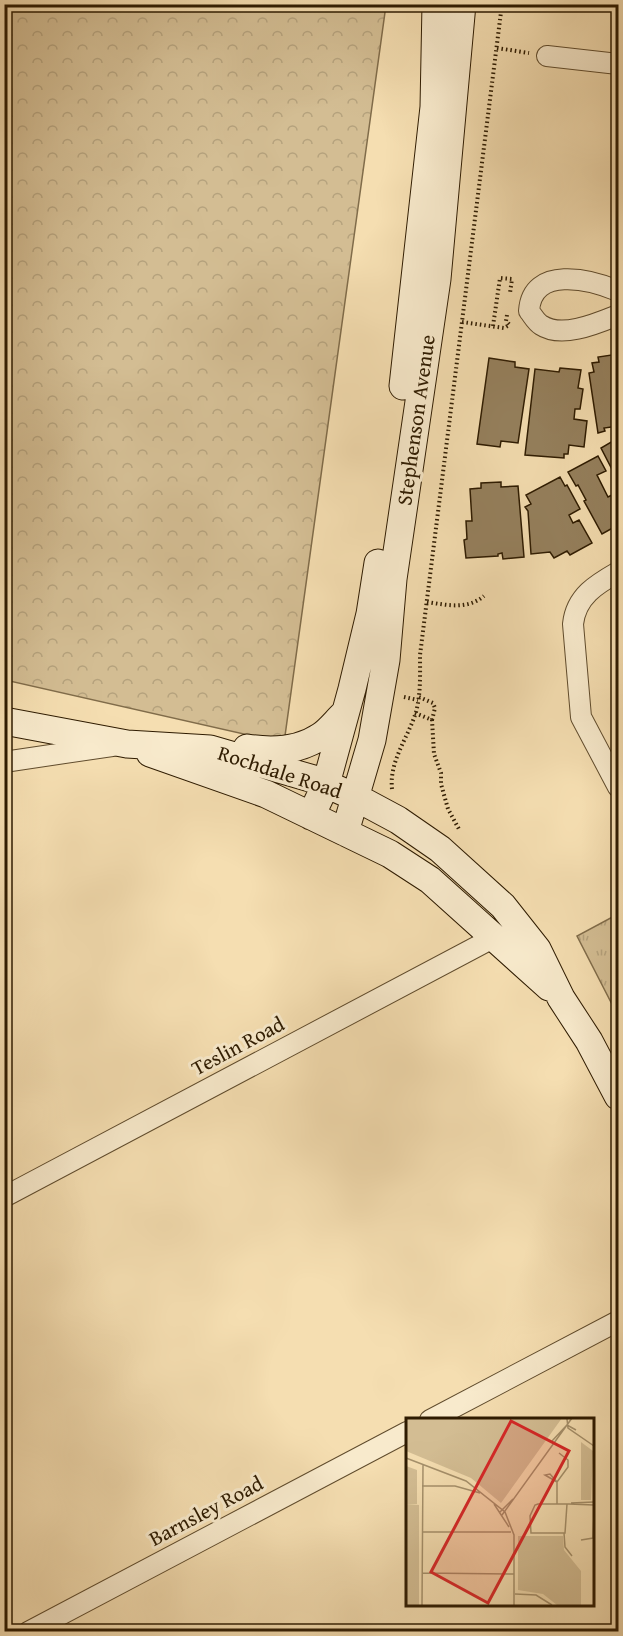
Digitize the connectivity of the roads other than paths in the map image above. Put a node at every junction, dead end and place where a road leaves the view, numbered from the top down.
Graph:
1 (436, 4) edge
2 (462, 4) edge
3 (538, 54) road end
4 (618, 64) edge
5 (618, 291) edge
6 (618, 315) edge
7 (618, 572) edge
8 (345, 713) junction
9 (4, 721) edge
10 (127, 744) junction
11 (210, 748) junction
12 (6, 762) edge
13 (326, 784) junction
14 (618, 787) edge
15 (357, 798) junction
16 (311, 816) junction
17 (345, 832) junction
18 (493, 938) junction
19 (561, 998) junction
20 (618, 1096) edge
21 (4, 1197) edge
22 (618, 1321) edge
23 (434, 1418) edge
24 (406, 1433) edge
25 (28, 1632) edge

1 - 8 main road, Stephenson Avenue
2 - 15 main road, Stephenson Avenue
3 - 4 street
5 - 6 street
7 - 14 street
8 - 11 main road
8 - 13 main road, Stephenson Avenue
9 - 10 main road, Rochdale Road
10 - 11 main road, Rochdale Road
10 - 12 street, Rochdale Road
10 - 16 main road, Rochdale Road
11 - 13 main road, Rochdale Road
13 - 15 main road, Rochdale Road
13 - 16 main road, Stephenson Avenue
15 - 17 main road, Stephenson Avenue
15 - 19 main road, Rochdale Road
16 - 17 main road, Rochdale Road
17 - 18 main road, Rochdale Road
18 - 19 main road, Rochdale Road
18 - 21 street, Teslin Road
19 - 20 main road, Rochdale Road
22 - 23 street
24 - 25 street, Barnsley Road

